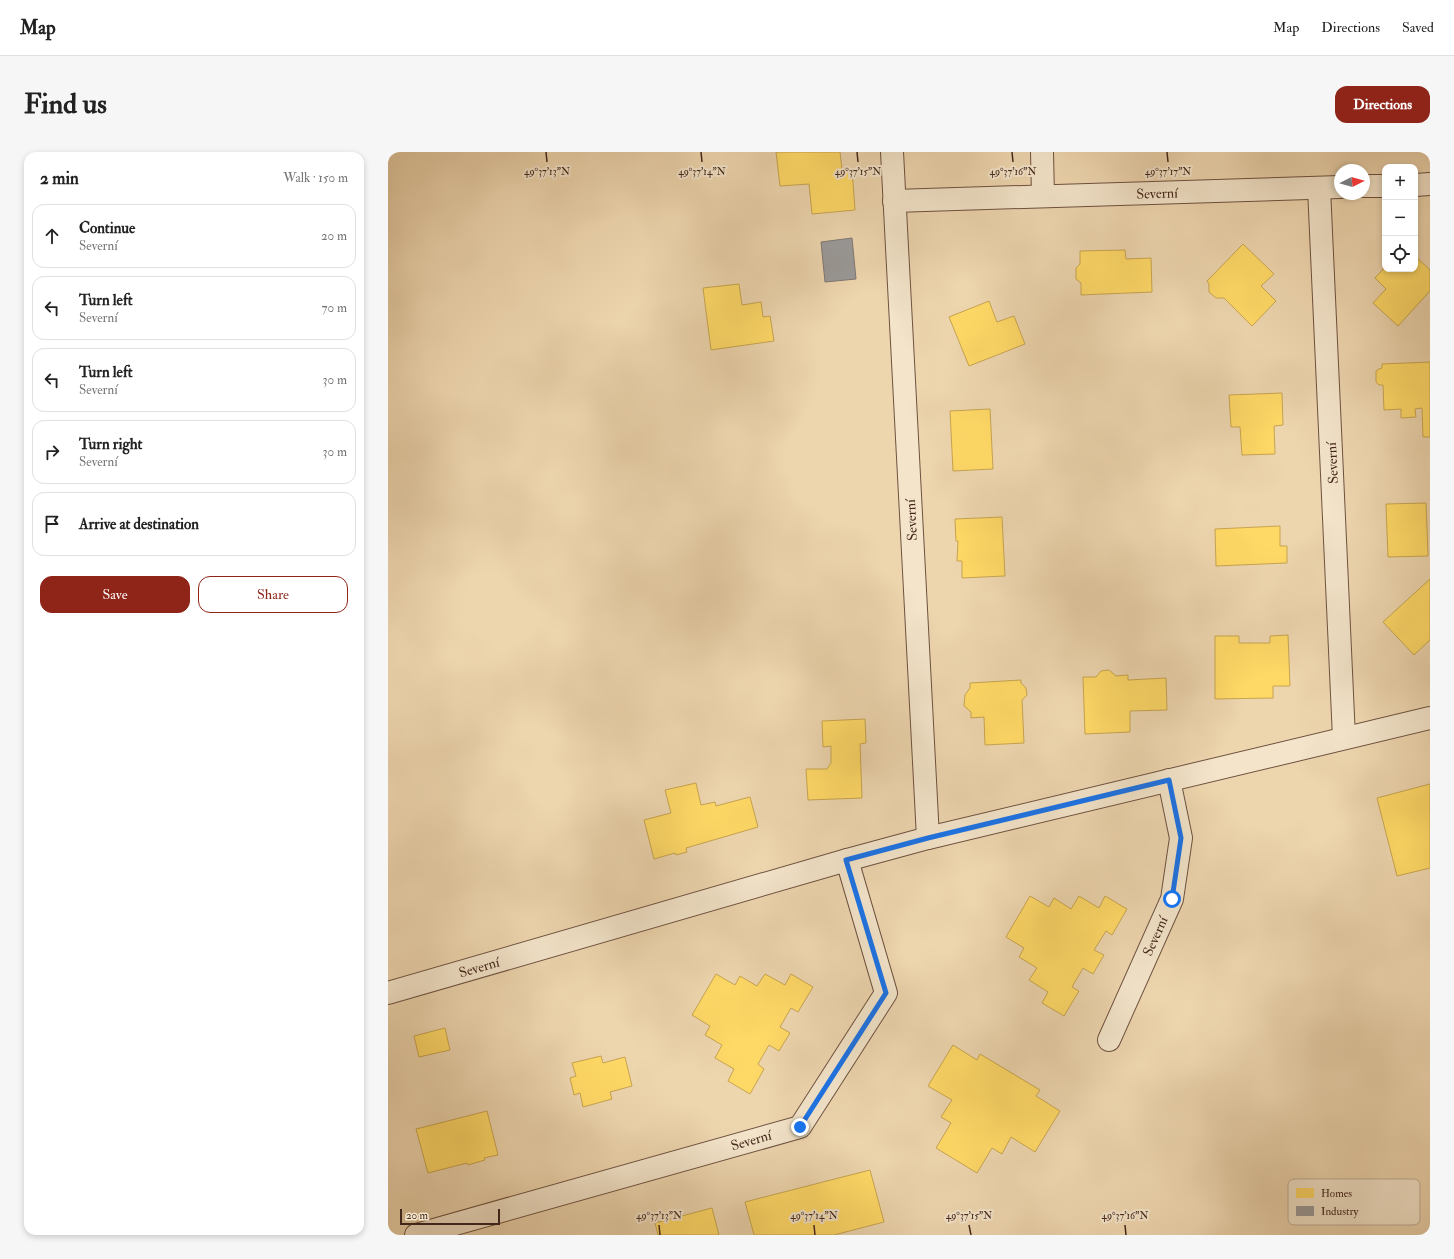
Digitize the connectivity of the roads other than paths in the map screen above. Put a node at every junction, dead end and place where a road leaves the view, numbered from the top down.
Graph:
1 (892, 152) edge
2 (1042, 152) edge
3 (1430, 184) edge
4 (1418, 185) edge
5 (1370, 186) edge
6 (1382, 186) edge
7 (1330, 187) edge
8 (1043, 196) junction
9 (894, 201) junction
10 (1430, 718) edge
11 (1344, 738) junction
12 (1169, 780) junction
13 (928, 838) junction
14 (846, 860) junction
15 (388, 993) edge
16 (1109, 1040) dead end
17 (416, 1235) edge

1 - 9 street, Severní
2 - 8 street
3 - 4 street
5 - 6 street
7 - 8 street, Severní
7 - 11 street, Severní
8 - 9 street, Severní
9 - 13 street, Severní
10 - 11 street, Severní
11 - 12 street, Severní
12 - 13 street, Severní
12 - 16 street, Severní
13 - 14 street, Severní
14 - 15 street, Severní
14 - 17 street, Severní

